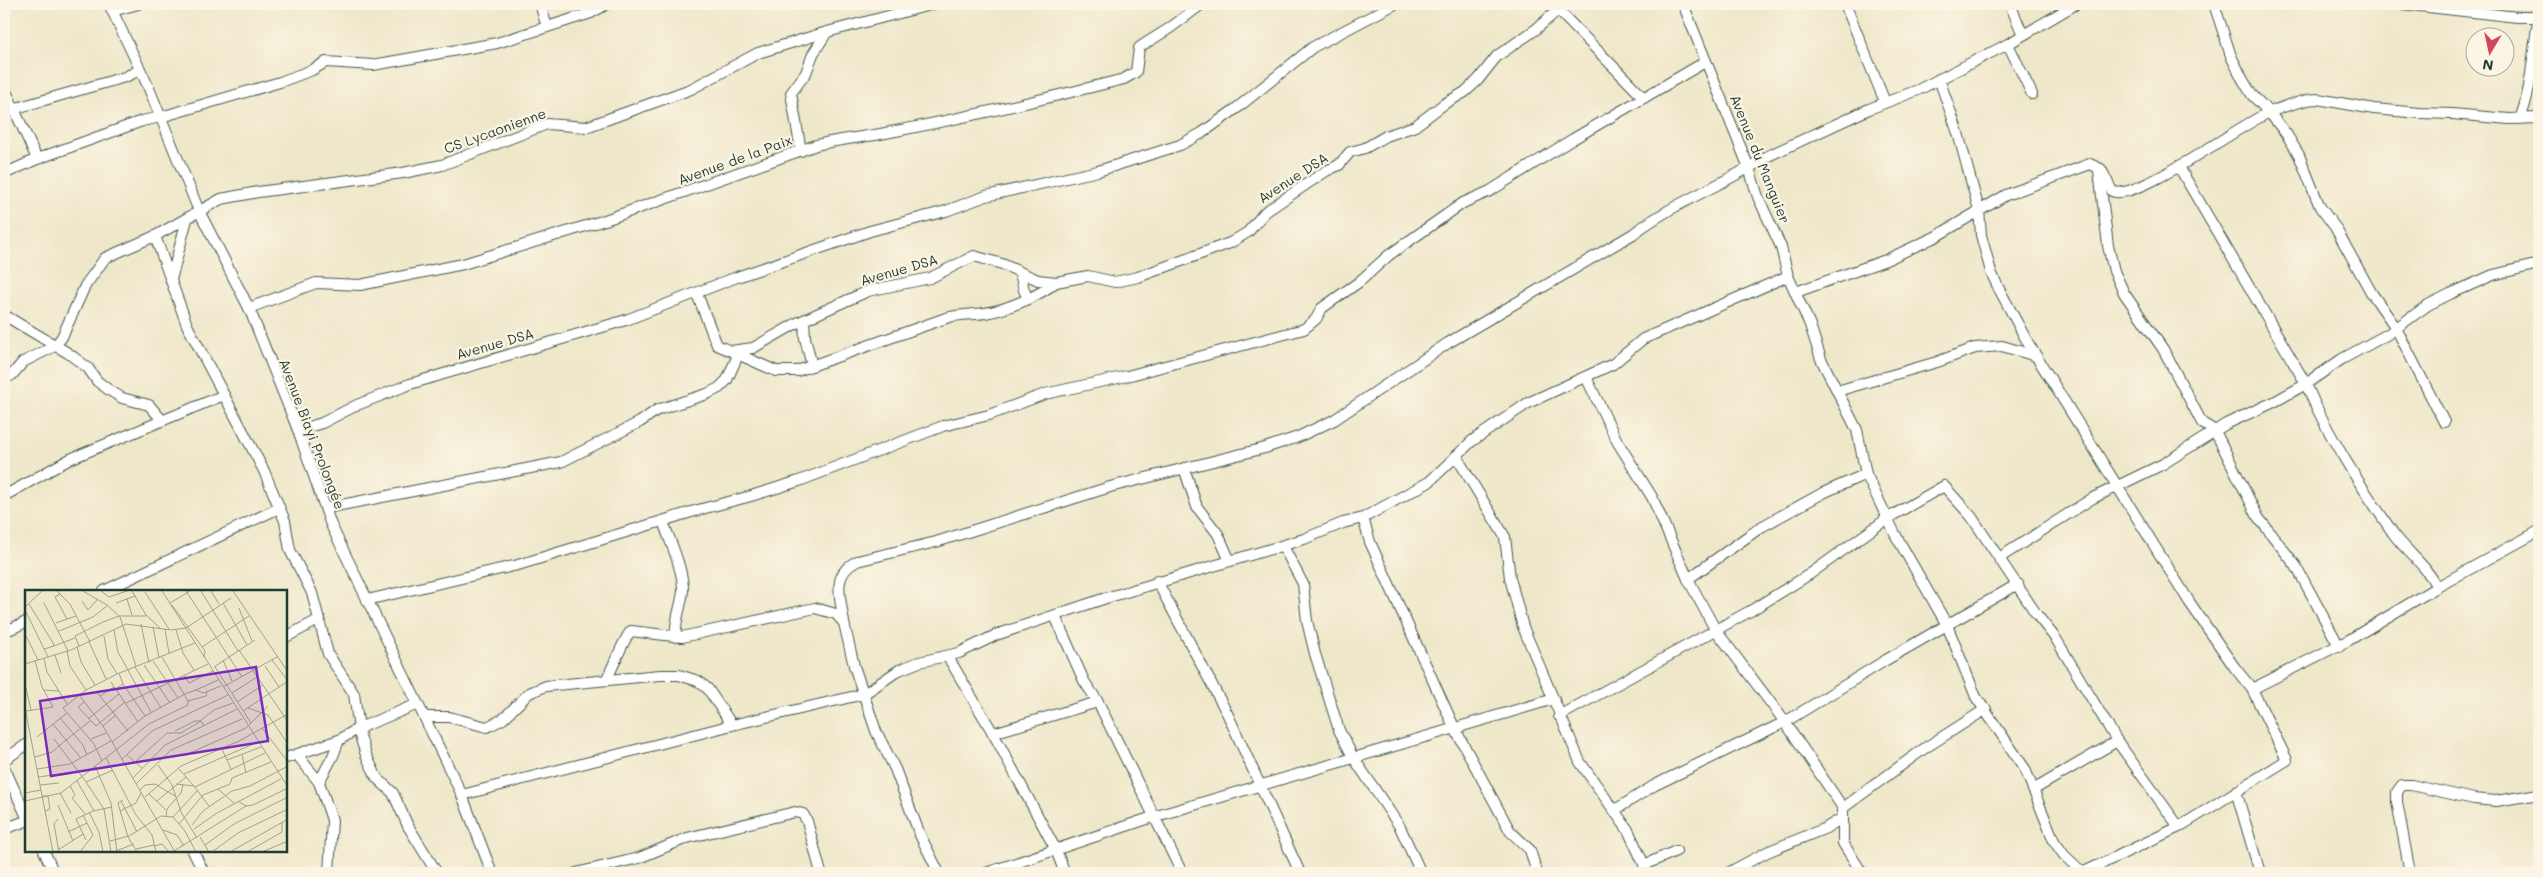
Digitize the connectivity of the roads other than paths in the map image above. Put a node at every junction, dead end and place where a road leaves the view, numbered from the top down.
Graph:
1 (138, 4) edge
2 (540, 4) edge
3 (606, 4) edge
4 (934, 4) edge
5 (1202, 4) edge
6 (1394, 4) edge
7 (1683, 4) edge
8 (1845, 4) edge
9 (2010, 4) edge
10 (2076, 4) edge
11 (2214, 4) edge
12 (2402, 4) edge
13 (110, 7) edge
14 (1555, 7) edge
15 (2539, 17) edge
16 (547, 27) junction
17 (827, 32) junction
18 (2023, 35) junction
19 (2008, 44) junction
20 (1705, 62) junction
21 (140, 70) junction
22 (1939, 79) junction
23 (4, 87) edge
24 (2032, 94) dead end
25 (1644, 98) junction
26 (1885, 102) junction
27 (13, 109) junction
28 (2269, 112) junction
29 (161, 118) junction
30 (2539, 118) edge
31 (2520, 120) junction
32 (801, 151) junction
33 (37, 159) junction
34 (2098, 166) junction
35 (2179, 167) junction
36 (1749, 168) junction
37 (4, 174) edge
38 (1979, 210) junction
39 (199, 212) junction
40 (187, 219) junction
41 (155, 236) junction
42 (2539, 264) edge
43 (1020, 273) junction
44 (1788, 276) junction
45 (171, 280) junction
46 (1056, 282) junction
47 (1796, 292) junction
48 (697, 294) junction
49 (1028, 299) junction
50 (249, 308) junction
51 (4, 315) edge
52 (804, 320) junction
53 (2396, 328) junction
54 (55, 346) junction
55 (735, 353) junction
56 (2036, 356) junction
57 (812, 366) junction
58 (1586, 377) junction
59 (4, 379) edge
60 (2306, 384) junction
61 (1837, 391) junction
62 (224, 395) junction
63 (162, 420) junction
64 (2444, 422) dead end
65 (298, 430) junction
66 (2214, 431) junction
67 (1456, 456) junction
68 (1184, 468) junction
69 (1866, 474) junction
70 (2118, 487) junction
71 (4, 496) edge
72 (279, 508) junction
73 (326, 508) junction
74 (1363, 518) junction
75 (1888, 518) junction
76 (663, 521) junction
77 (2539, 531) edge
78 (1283, 546) junction
79 (1999, 558) junction
80 (1230, 562) junction
81 (1688, 579) junction
82 (1156, 581) junction
83 (2018, 584) junction
84 (2437, 587) junction
85 (106, 590) edge
86 (367, 600) junction
87 (1055, 616) junction
88 (320, 619) junction
89 (25, 622) edge
90 (844, 623) junction
91 (1947, 625) junction
92 (1715, 629) junction
93 (4, 632) edge
94 (288, 636) edge
95 (676, 637) junction
96 (2339, 646) junction
97 (948, 657) junction
98 (606, 680) junction
99 (2252, 689) junction
100 (864, 694) junction
101 (1554, 699) junction
102 (1098, 702) junction
103 (418, 704) junction
104 (1986, 709) junction
105 (1559, 716) junction
106 (425, 717) junction
107 (1785, 722) junction
108 (732, 725) junction
109 (358, 728) junction
110 (1454, 728) junction
111 (993, 733) junction
112 (339, 740) junction
113 (2117, 741) junction
114 (25, 746) edge
115 (298, 756) junction
116 (1353, 757) junction
117 (288, 758) edge
118 (4, 760) edge
119 (4, 767) edge
120 (319, 782) junction
121 (1260, 786) junction
122 (2034, 790) junction
123 (2236, 792) junction
124 (2539, 794) edge
125 (462, 795) junction
126 (1615, 810) junction
127 (25, 813) edge
128 (1843, 813) junction
129 (1153, 817) junction
130 (25, 821) edge
131 (2179, 827) junction
132 (4, 829) edge
133 (1055, 848) junction
134 (1676, 851) dead end
135 (44, 852) edge
136 (194, 852) edge
137 (1646, 871) edge
138 (54, 873) edge
139 (204, 873) edge
140 (329, 873) edge
141 (437, 873) edge
142 (492, 873) edge
143 (576, 873) edge
144 (821, 873) edge
145 (939, 873) edge
146 (986, 873) edge
147 (1065, 873) edge
148 (1182, 873) edge
149 (1300, 873) edge
150 (1421, 873) edge
151 (1537, 873) edge
152 (1728, 873) edge
153 (1862, 873) edge
154 (2083, 873) edge
155 (2260, 873) edge
156 (2410, 873) edge

1 - 13 street
2 - 16 street
3 - 16 street
4 - 17 street, CS Lycaonienne
5 - 32 street, Avenue de la Paix
6 - 48 street, Avenue DSA
7 - 20 street, Avenue du Manguier
8 - 26 street
9 - 18 street
10 - 18 street
11 - 28 street
12 - 15 street
13 - 21 street, Avenue Biayi Prolongée
14 - 25 street
14 - 46 street, Avenue DSA
15 - 31 street
16 - 29 street
17 - 32 street
17 - 39 street, CS Lycaonienne
18 - 19 street
19 - 22 street
19 - 24 street
20 - 25 street
20 - 36 street, Avenue du Manguier
21 - 27 street
21 - 29 street, Avenue Biayi Prolongée
22 - 26 street
22 - 38 street
23 - 27 street
25 - 76 street
26 - 36 street
27 - 33 street
28 - 31 street
28 - 35 street
28 - 53 street
29 - 33 street
29 - 39 street, Avenue Biayi Prolongée
30 - 31 street
32 - 50 street, Avenue de la Paix
33 - 37 street
34 - 35 street
34 - 38 street
34 - 66 street
35 - 60 street
36 - 44 street, Avenue du Manguier
36 - 68 street
38 - 47 street
38 - 56 street
39 - 40 street, CS Lycaonienne
39 - 50 street, Avenue Biayi Prolongée
40 - 41 street, CS Lycaonienne
40 - 45 street
41 - 45 street
41 - 54 street, CS Lycaonienne
42 - 53 street
43 - 46 street, Avenue DSA
43 - 49 street
43 - 52 street, Avenue DSA
44 - 47 street, Avenue du Manguier
44 - 58 street
45 - 62 street
46 - 49 street
47 - 61 street, Avenue du Manguier
48 - 55 street
48 - 65 street, Avenue DSA
49 - 57 street
50 - 65 street, Avenue Biayi Prolongée
51 - 54 street
52 - 55 street, Avenue DSA
52 - 57 street
53 - 60 street
53 - 64 street
54 - 59 street
54 - 63 street
55 - 57 street
55 - 73 street
56 - 61 street
56 - 70 street
58 - 67 street
58 - 81 street
60 - 66 street
60 - 84 street
61 - 69 street, Avenue du Manguier
62 - 63 street
62 - 72 street
63 - 71 street
65 - 73 street, Avenue Biayi Prolongée
66 - 70 street
66 - 96 street
67 - 74 street
67 - 101 street
68 - 80 street
68 - 90 street
69 - 75 street, Avenue du Manguier
69 - 81 street
70 - 79 street
70 - 99 street
72 - 85 street
72 - 88 street
73 - 86 street, Avenue Biayi Prolongée
74 - 78 street
74 - 110 street
75 - 79 street
75 - 91 street, Avenue du Manguier
75 - 92 street
76 - 86 street
76 - 95 street
77 - 84 street
78 - 80 street
78 - 116 street
79 - 83 street
80 - 82 street
81 - 92 street
82 - 87 street
82 - 121 street
83 - 91 street
83 - 113 street
84 - 96 street
86 - 103 street, Avenue Biayi Prolongée
87 - 97 street
87 - 102 street
88 - 94 street
88 - 109 street
89 - 93 street
90 - 95 street
90 - 100 street
91 - 104 street, Avenue du Manguier
91 - 107 street
92 - 105 street
92 - 107 street
95 - 98 street
96 - 99 street
97 - 100 street
97 - 111 street
98 - 106 street
98 - 108 street
99 - 123 street
100 - 108 street
100 - 145 street
101 - 105 street
101 - 110 street
102 - 111 street
102 - 129 street
103 - 106 street, Avenue Biayi Prolongée
103 - 109 street
104 - 122 street, Avenue du Manguier
104 - 128 street
105 - 126 street
106 - 125 street, Avenue Biayi Prolongée
107 - 126 street
107 - 128 street
108 - 125 street
109 - 112 street
109 - 141 street
110 - 116 street
110 - 151 street
111 - 133 street
112 - 115 street
112 - 120 street
113 - 122 street
113 - 131 street
114 - 118 street
115 - 117 street
115 - 120 street
116 - 121 street
116 - 150 street
119 - 127 street
120 - 140 street
121 - 129 street
121 - 149 street
122 - 154 street, Avenue du Manguier
123 - 131 street
123 - 155 street
124 - 156 street
125 - 142 street, Avenue Biayi Prolongée
126 - 137 street
128 - 152 street
128 - 153 street
129 - 133 street
129 - 148 street
130 - 132 street
131 - 154 street
133 - 146 street
133 - 147 street
134 - 137 street
135 - 138 street
136 - 139 street
143 - 144 street

